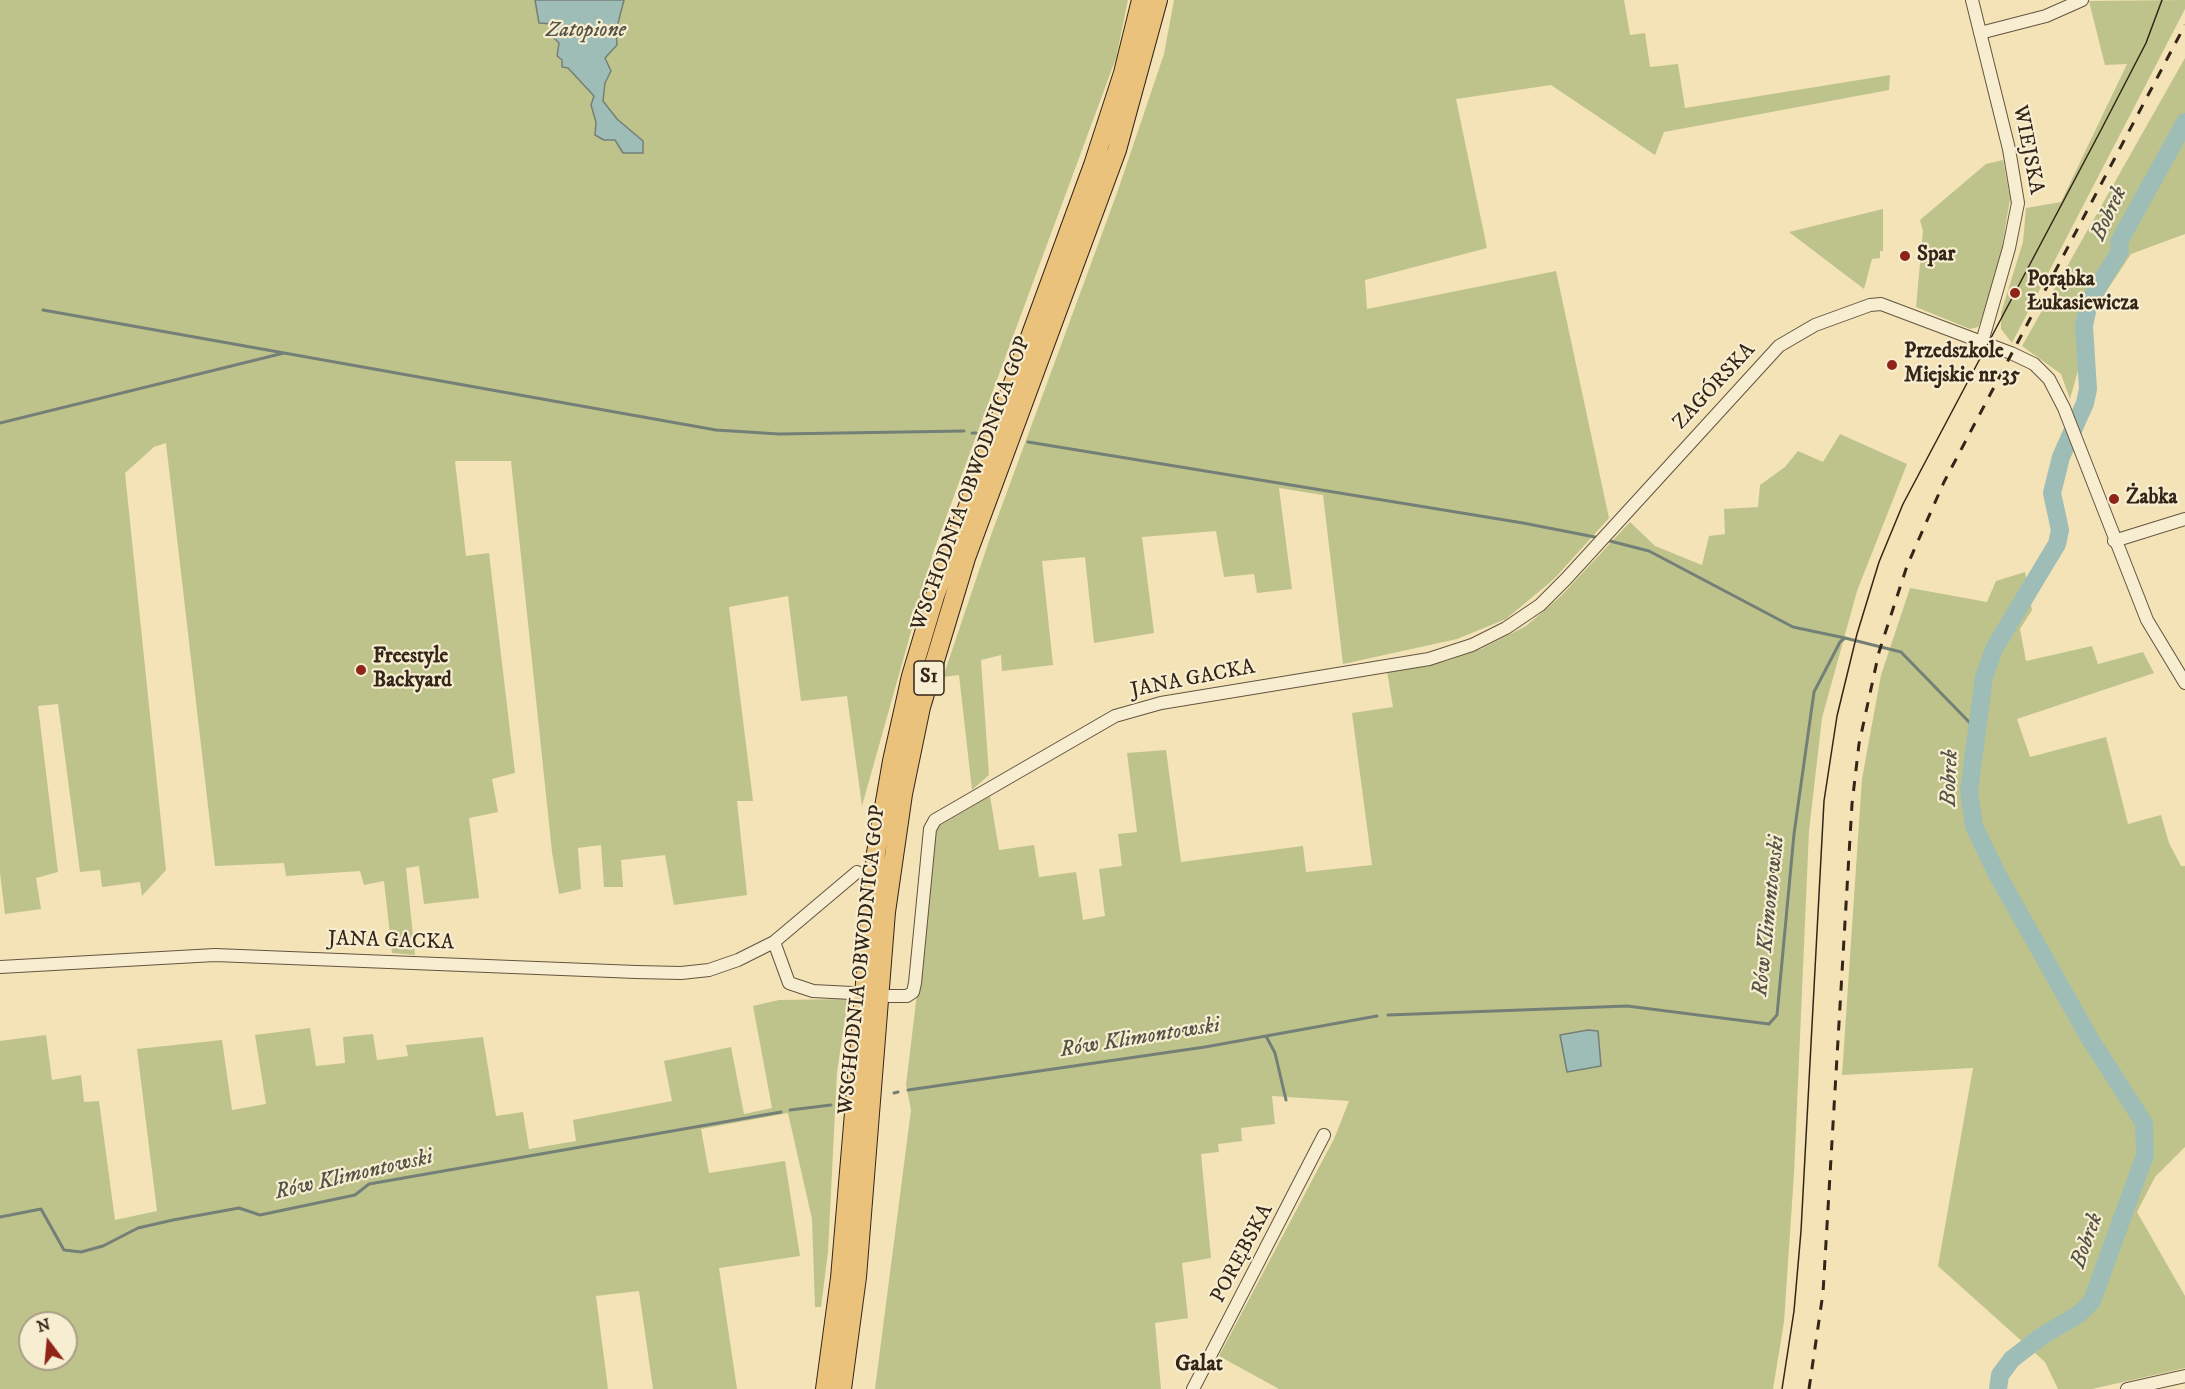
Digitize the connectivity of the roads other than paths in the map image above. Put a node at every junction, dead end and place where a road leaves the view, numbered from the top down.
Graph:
1 (1141, 0) edge
2 (1158, 0) edge
3 (1972, 0) edge
4 (2082, 0) edge
5 (1980, 33) junction
6 (1982, 342) junction
7 (2185, 519) edge
8 (2114, 541) junction
9 (1530, 613) joint
10 (2185, 683) edge
11 (857, 872) dead end
12 (774, 942) junction
13 (0, 967) edge
14 (852, 993) dead end
15 (889, 996) dead end
16 (1324, 1135) dead end
17 (2185, 1376) edge
18 (825, 1389) edge
19 (842, 1389) edge
20 (1193, 1389) edge
21 (2127, 1389) edge

1 - 18 highway, WSCHODNIA OBWODNICA GOP / S1
2 - 19 highway, WSCHODNIA OBWODNICA GOP / S1
3 - 5 street, WIEJSKA
4 - 5 street
5 - 6 street, WIEJSKA
6 - 8 street, ZAGÓRSKA
6 - 9 street, ZAGÓRSKA
7 - 8 street
8 - 10 street, ZAGÓRSKA
9 - 15 street, JANA GACKA
11 - 12 street, JANA GACKA
12 - 13 street, JANA GACKA
12 - 14 street
16 - 20 street, PORĘBSKA
17 - 21 street

